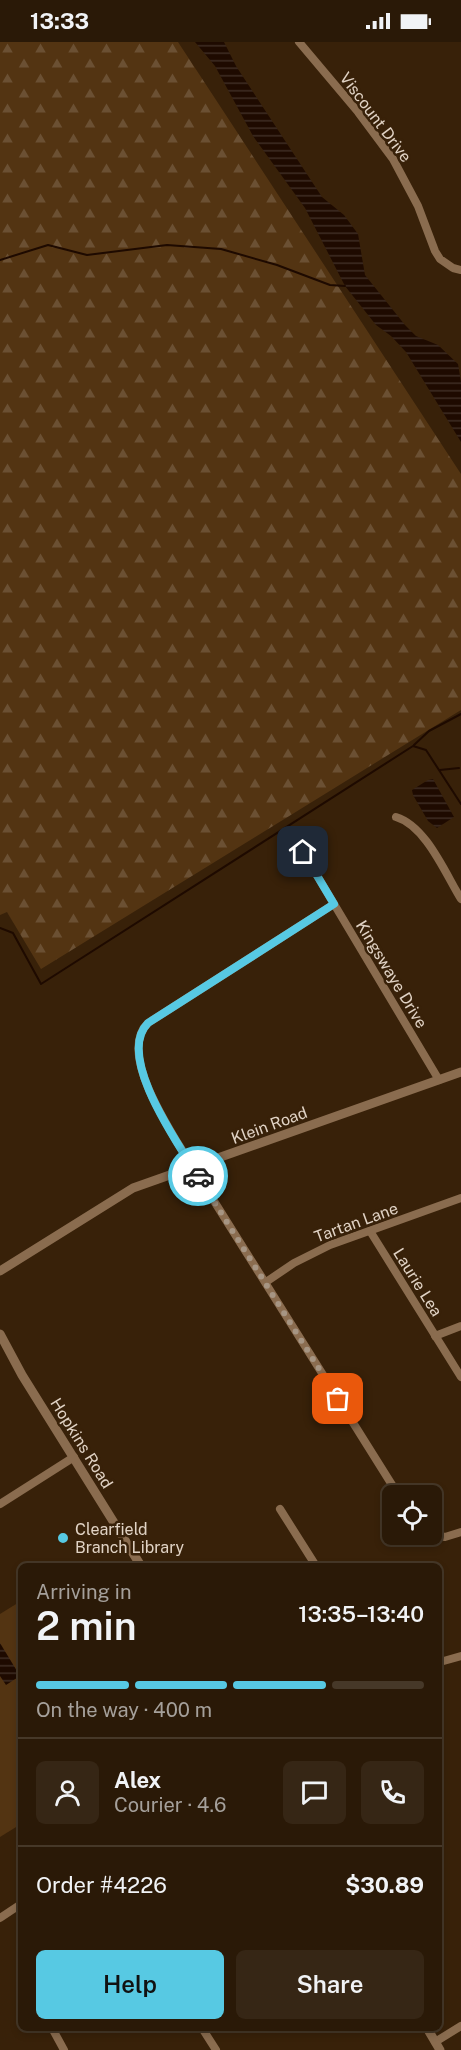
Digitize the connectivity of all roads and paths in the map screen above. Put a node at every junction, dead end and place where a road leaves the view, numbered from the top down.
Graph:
1 (299, 42) edge
2 (461, 270) edge
3 (396, 817) dead end
4 (303, 852) dead end
5 (461, 898) edge
6 (334, 904) junction
7 (461, 1072) edge
8 (439, 1080) junction
9 (193, 1167) junction
10 (461, 1198) edge
11 (370, 1231) junction
12 (0, 1270) edge
13 (266, 1282) junction
14 (461, 1326) edge
15 (0, 1334) edge
16 (435, 1335) junction
17 (461, 1377) edge
18 (74, 1457) junction
19 (392, 1485) edge
20 (0, 1504) edge
21 (280, 1509) dead end
22 (461, 1532) edge
23 (442, 1536) edge
24 (139, 1563) edge
25 (314, 1563) edge
26 (461, 1656) edge
27 (442, 1661) edge
28 (18, 1906) edge
29 (0, 1918) edge
30 (461, 2026) edge
31 (54, 2031) edge
32 (204, 2031) edge
33 (429, 2031) edge
34 (438, 2046) edge
35 (64, 2050) edge
36 (216, 2050) edge

1 - 2 street, Viscount Drive
3 - 5 street
4 - 6 street, Kingswaye Drive
6 - 8 street, Kingswaye Drive
6 - 9 street
7 - 8 street, Klein Road
8 - 9 street, Klein Road
9 - 12 street, Klein Road
9 - 13 street
10 - 11 street, Tartan Lane
11 - 13 street, Tartan Lane
11 - 16 street, Laurie Lea
13 - 19 street
14 - 16 street
15 - 18 street, Hopkins Road
16 - 17 street, Laurie Lea
18 - 20 street
18 - 24 street, Hopkins Road
21 - 25 street
22 - 23 street
26 - 27 street
28 - 29 street
30 - 34 street
31 - 35 street
32 - 36 street
33 - 34 street

